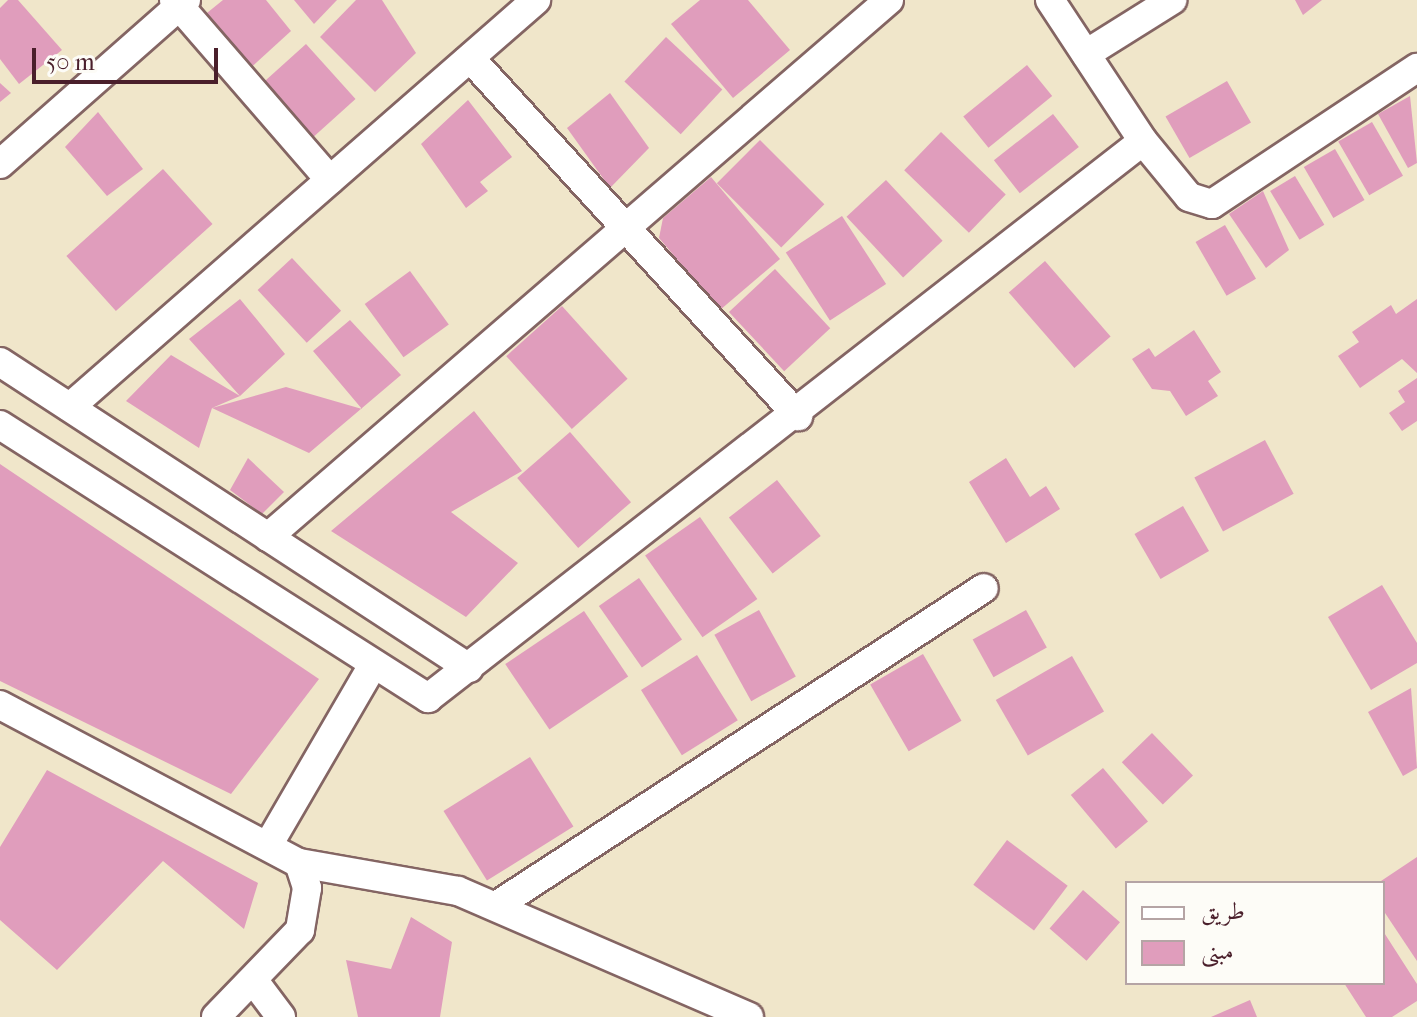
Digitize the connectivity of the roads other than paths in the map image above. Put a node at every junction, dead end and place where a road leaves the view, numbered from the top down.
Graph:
1 (536, 0) edge
2 (889, 0) edge
3 (1050, 0) edge
4 (1172, 0) edge
5 (180, 2) edge
6 (1086, 54) junction
7 (470, 58) junction
8 (1417, 68) edge
9 (1143, 141) junction
10 (0, 164) edge
11 (330, 180) junction
12 (626, 228) junction
13 (0, 362) edge
14 (70, 407) junction
15 (798, 416) junction
16 (0, 425) edge
17 (268, 537) junction
18 (984, 588) dead end
19 (373, 665) junction
20 (469, 668) junction
21 (0, 705) edge
22 (270, 842) junction
23 (299, 863) junction
24 (496, 906) junction
25 (254, 981) junction
26 (216, 1017) edge
27 (281, 1017) edge
28 (749, 1017) edge

1 - 7 street
2 - 12 street
3 - 6 street
4 - 6 street
5 - 10 street
5 - 11 street
6 - 9 street
7 - 11 street
7 - 12 street
8 - 9 street
9 - 15 street
11 - 14 street
12 - 15 street
12 - 17 street
13 - 14 street
14 - 17 street
15 - 20 street
16 - 19 street
17 - 20 street
18 - 24 street
19 - 20 street
19 - 22 street
21 - 22 street
22 - 23 street
23 - 24 street
23 - 25 street
24 - 28 street
25 - 26 street
25 - 27 street

